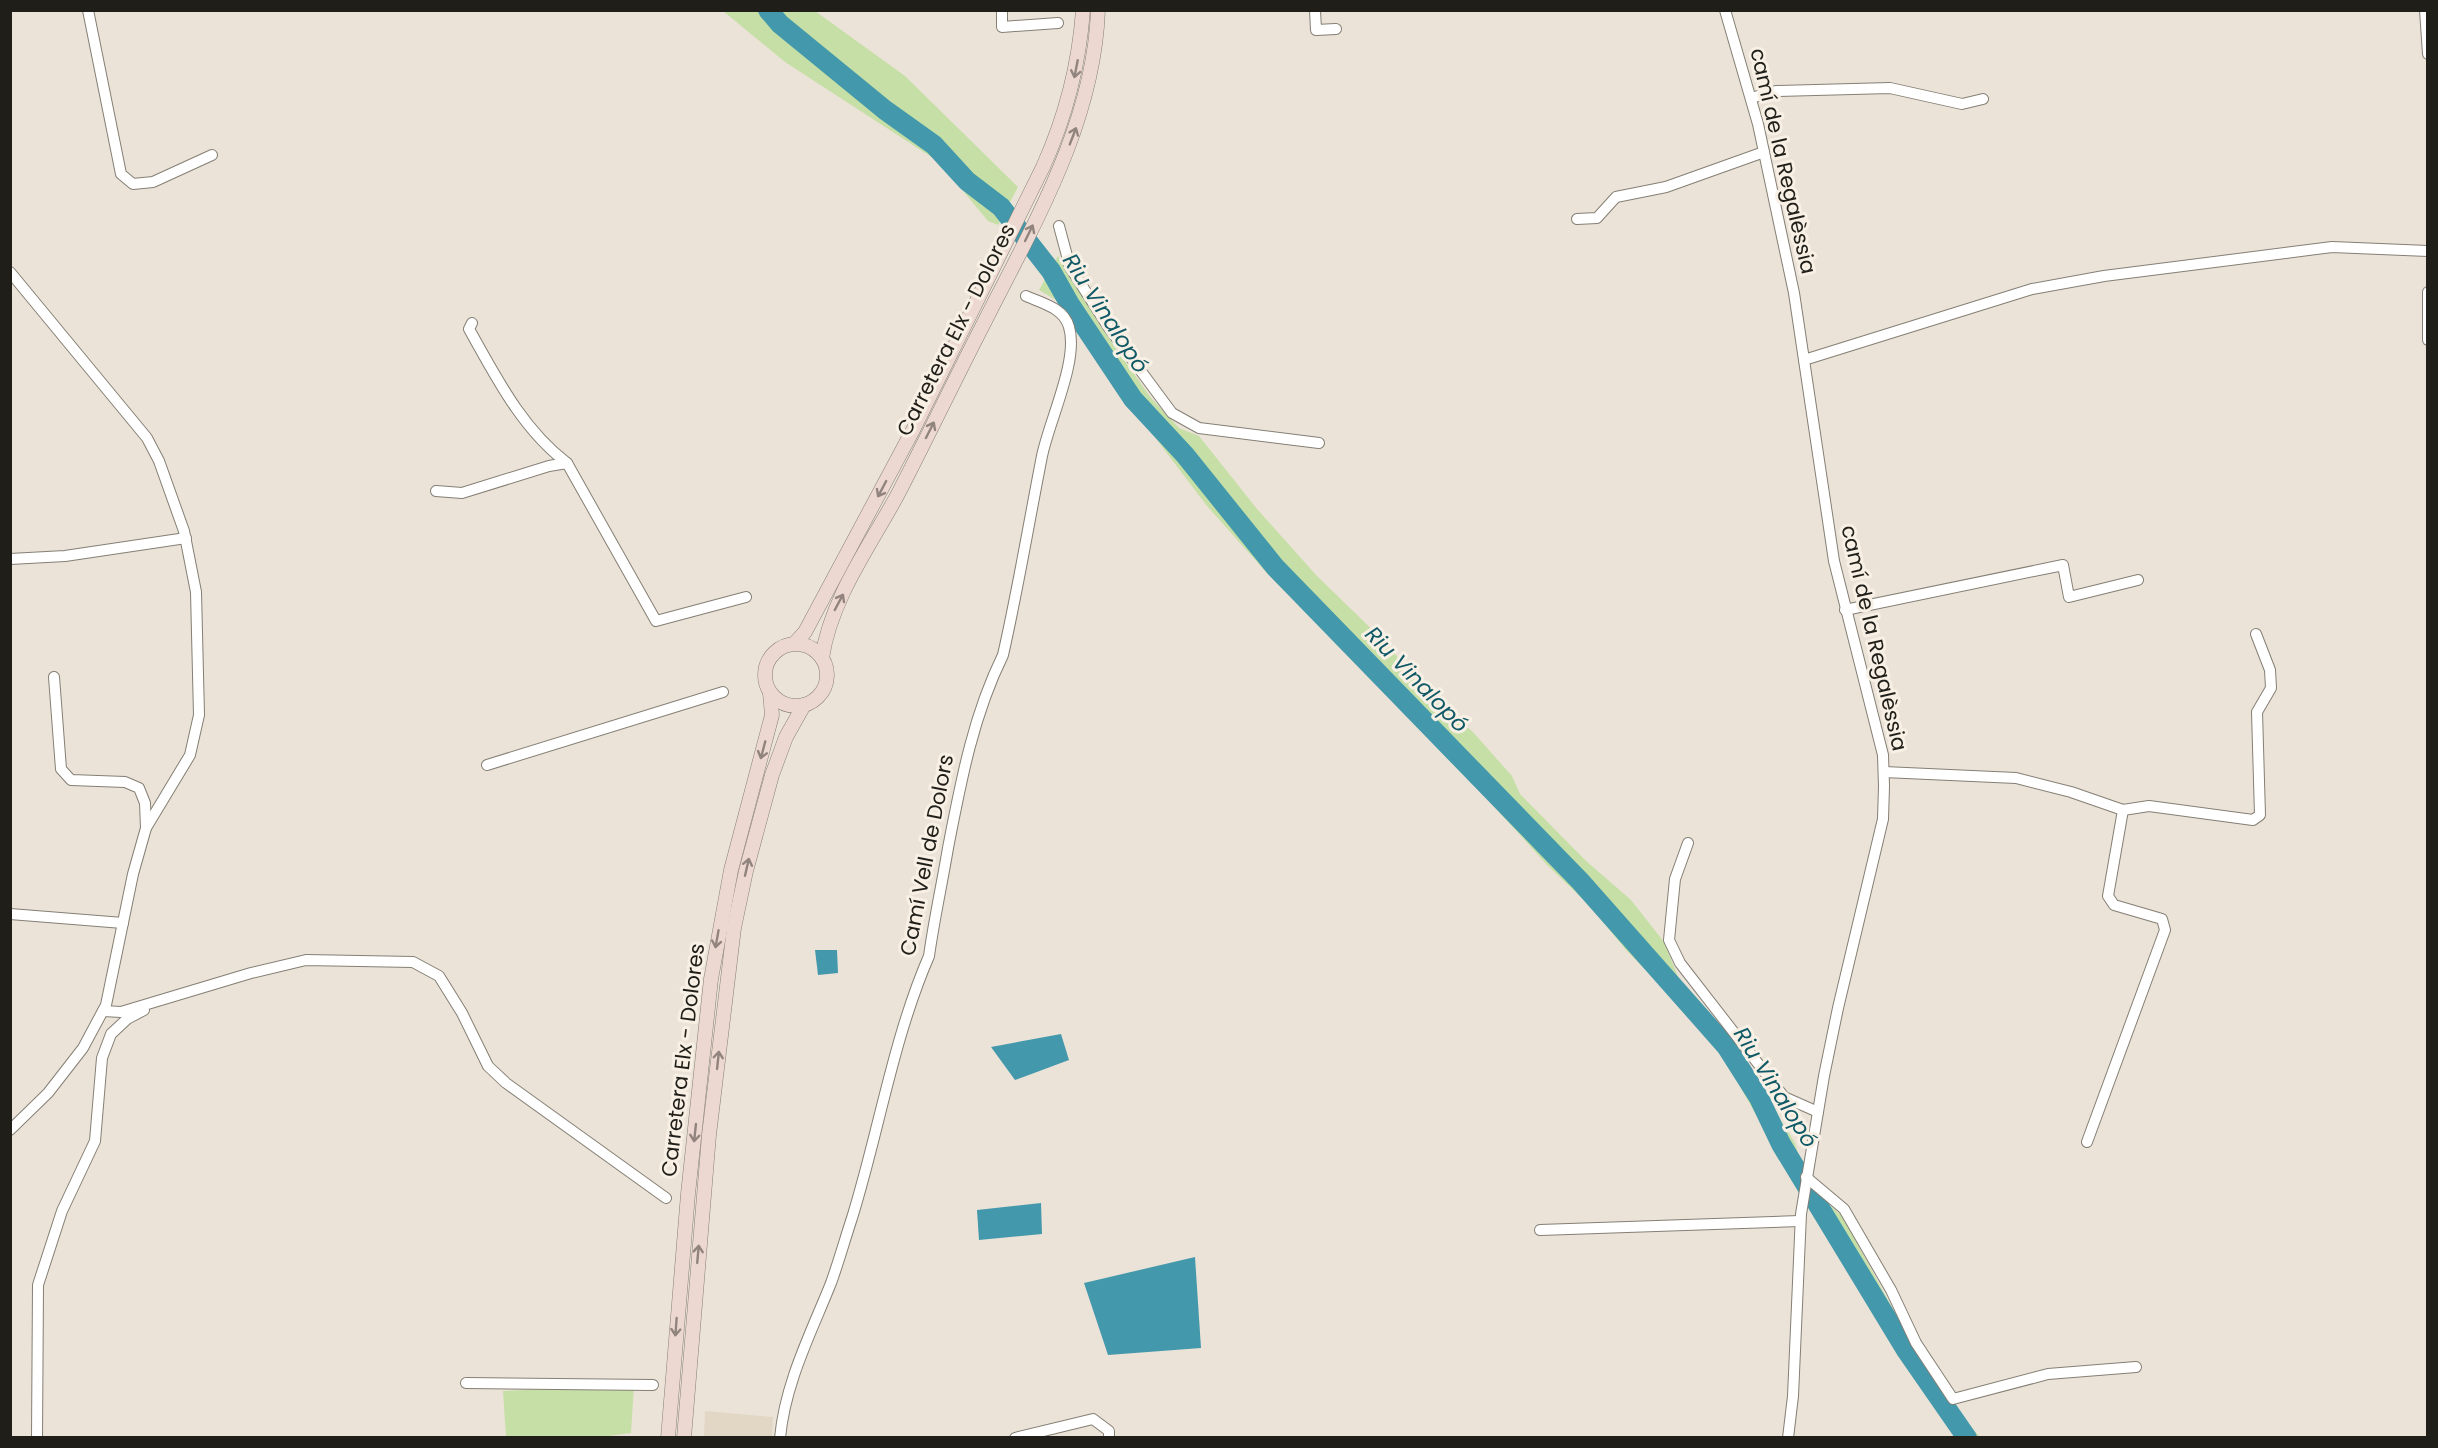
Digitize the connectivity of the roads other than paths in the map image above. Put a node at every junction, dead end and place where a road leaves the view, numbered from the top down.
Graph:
1 (88, 10) edge
2 (1002, 10) edge
3 (1083, 10) edge
4 (1098, 10) edge
5 (1315, 10) edge
6 (1725, 10) edge
7 (2425, 10) edge
8 (1058, 23) dead end
9 (1336, 29) dead end
10 (2427, 54) edge
11 (1751, 98) junction
12 (1983, 99) dead end
13 (1764, 152) junction
14 (212, 155) dead end
15 (1577, 219) dead end
16 (1059, 226) dead end
17 (2427, 251) edge
18 (10, 272) edge
19 (2427, 292) edge
20 (1026, 296) dead end
21 (472, 323) dead end
22 (2427, 340) edge
23 (1804, 360) junction
24 (1319, 443) dead end
25 (567, 463) junction
26 (436, 491) dead end
27 (186, 538) junction
28 (10, 560) edge
29 (2138, 580) dead end
30 (746, 597) dead end
31 (1845, 609) junction
32 (2256, 634) dead end
33 (795, 643) junction
34 (822, 658) junction
35 (54, 677) dead end
36 (723, 692) dead end
37 (770, 693) junction
38 (804, 705) junction
39 (487, 765) dead end
40 (1884, 772) junction
41 (2123, 810) junction
42 (146, 828) junction
43 (1688, 843) dead end
44 (10, 914) edge
45 (123, 923) junction
46 (165, 999) junction
47 (103, 1011) junction
48 (1818, 1112) junction
49 (10, 1130) edge
50 (2087, 1142) dead end
51 (1807, 1173) junction
52 (666, 1198) dead end
53 (1801, 1218) junction
54 (1540, 1230) dead end
55 (2136, 1367) dead end
56 (466, 1383) dead end
57 (653, 1384) dead end
58 (37, 1437) edge
59 (668, 1437) edge
60 (684, 1437) edge
61 (780, 1437) edge
62 (1015, 1437) edge
63 (1109, 1437) edge
64 (1788, 1437) edge

1 - 14 street
2 - 8 street
3 -> 33 main road, Carretera Elx - Dolores
34 -> 4 main road, Carretera Elx - Dolores
5 - 9 street
6 - 11 street, camí de la Regalèssia
7 - 10 street
11 - 12 street
11 - 13 street, camí de la Regalèssia
13 - 15 street
13 - 23 street, camí de la Regalèssia
16 - 24 street
17 - 23 street
18 - 27 street
19 - 22 street
20 - 61 street, Camí Vell de Dolors
21 - 25 street
23 - 31 street, camí de la Regalèssia
25 - 26 street
25 - 30 street
27 - 28 street
27 - 42 street
29 - 31 street
31 - 40 street, camí de la Regalèssia
32 - 41 street
33 - 34 main road
33 - 37 main road
34 - 38 main road
35 - 42 street
36 - 39 street
37 - 38 main road
37 -> 59 main road, Carretera Elx - Dolores
60 -> 38 main road, Carretera Elx - Dolores
40 - 41 street
40 - 48 street, camí de la Regalèssia
41 - 50 street
42 - 45 street
43 - 48 street
44 - 45 street
45 - 47 street
46 - 47 street
46 - 52 street
46 - 58 street
47 - 49 street
48 - 51 street, camí de la Regalèssia
51 - 53 street, camí de la Regalèssia
51 - 55 street
53 - 54 street
53 - 64 street, camí de la Regalèssia
56 - 57 street
62 - 63 street

